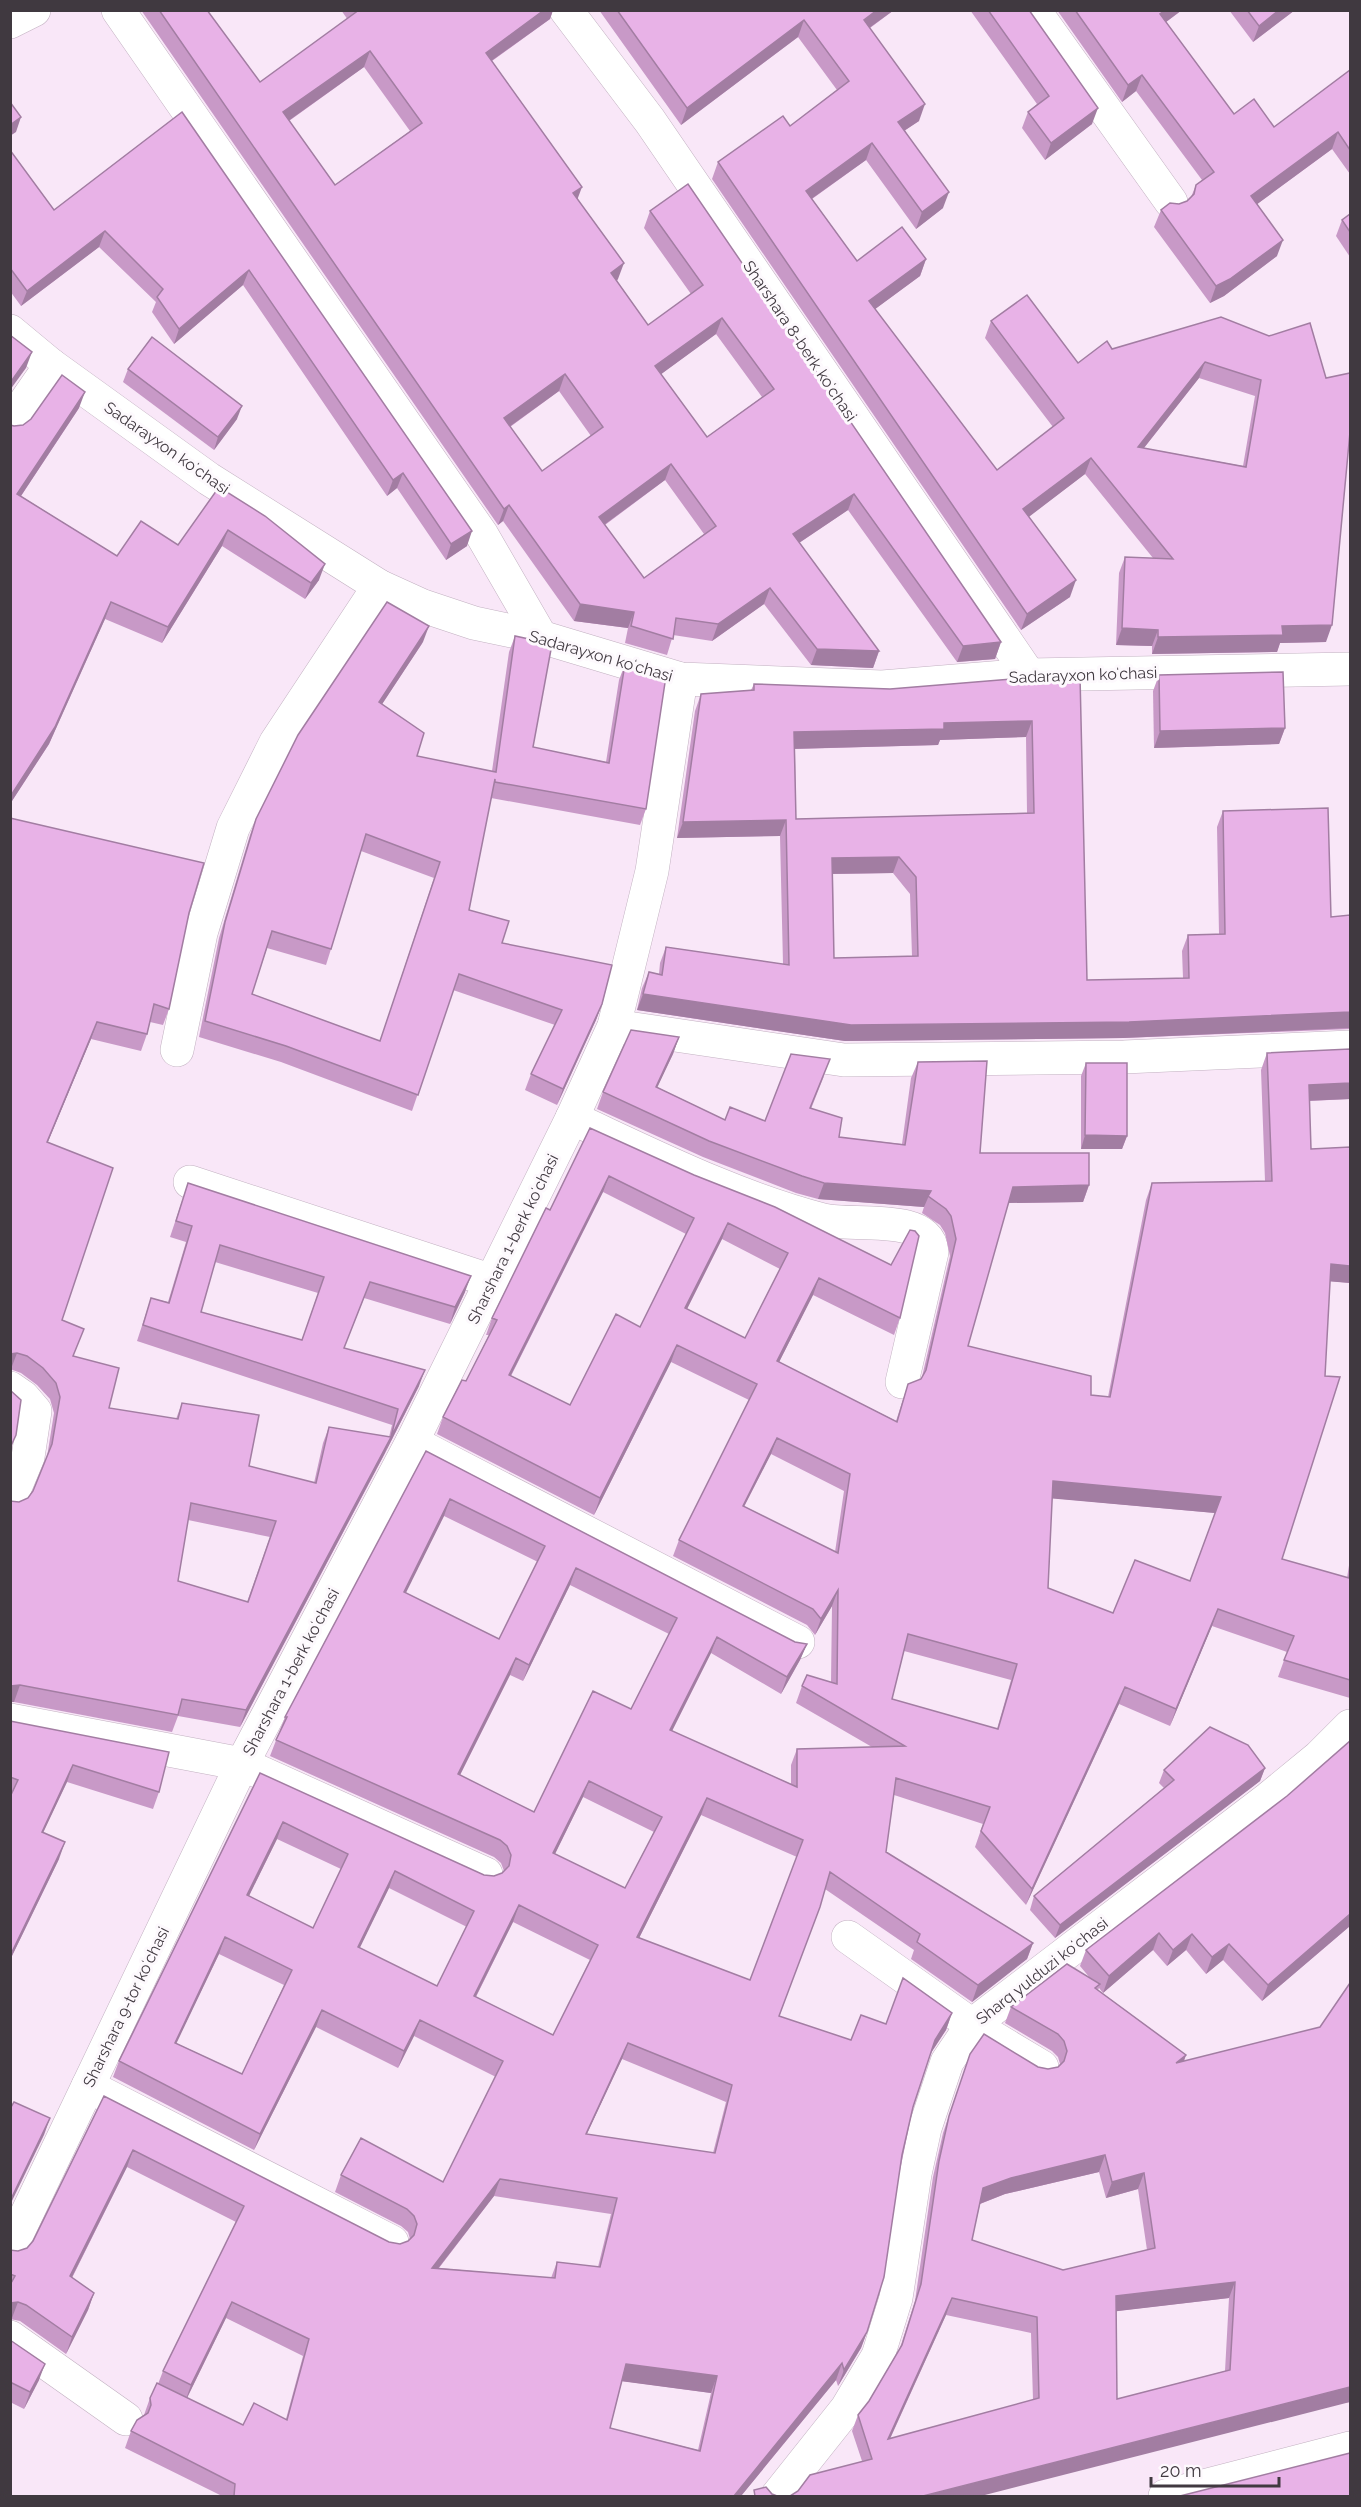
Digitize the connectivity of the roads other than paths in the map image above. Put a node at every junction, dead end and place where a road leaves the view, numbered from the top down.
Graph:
1 (34, 10) edge
2 (118, 10) edge
3 (566, 10) edge
4 (1034, 10) edge
5 (10, 22) edge
6 (1172, 202) edge
7 (10, 331) edge
8 (51, 365) junction
9 (10, 424) edge
10 (379, 586) junction
11 (541, 637) junction
12 (1350, 669) edge
13 (1029, 675) junction
14 (681, 679) junction
15 (614, 1026) junction
16 (1350, 1047) edge
17 (177, 1050) dead end
18 (572, 1118) junction
19 (190, 1182) edge
20 (492, 1281) junction
21 (902, 1382) dead end
22 (10, 1388) edge
23 (412, 1442) junction
24 (10, 1500) edge
25 (798, 1642) edge
26 (10, 1720) edge
27 (1350, 1726) edge
28 (242, 1764) junction
29 (486, 1874) edge
30 (848, 1937) dead end
31 (972, 2025) junction
32 (1042, 2067) edge
33 (88, 2086) junction
34 (392, 2242) edge
35 (10, 2249) edge
36 (10, 2337) edge
37 (126, 2419) dead end
38 (1350, 2448) edge
39 (777, 2496) edge
40 (1165, 2496) edge

1 - 5 street
2 - 11 street
3 - 13 street, Sharshara 8-berk koʻchasi
4 - 6 street
7 - 8 street, Sadarayxon koʻchasi
8 - 9 street
8 - 10 street, Sadarayxon koʻchasi
10 - 11 street, Sadarayxon koʻchasi
10 - 17 street
11 - 14 street, Sadarayxon koʻchasi
12 - 13 street, Sadarayxon koʻchasi
13 - 14 street, Sadarayxon koʻchasi
14 - 15 street, Sharshara 1-berk koʻchasi
15 - 16 street
15 - 18 street, Sharshara 1-berk koʻchasi
18 - 20 street, Sharshara 1-berk koʻchasi
18 - 21 street
19 - 20 street
20 - 23 street, Sharshara 1-berk koʻchasi
22 - 24 street
23 - 25 street
23 - 28 street, Sharshara 1-berk koʻchasi
26 - 28 street
27 - 31 street, Sharq yulduzi koʻchasi
28 - 29 street
28 - 33 street, Sharshara 9-tor koʻchasi
30 - 31 street
31 - 32 street
31 - 39 street, Sharq yulduzi koʻchasi
33 - 34 street
33 - 35 street, Sharshara 9-tor koʻchasi
36 - 37 street
38 - 40 street

